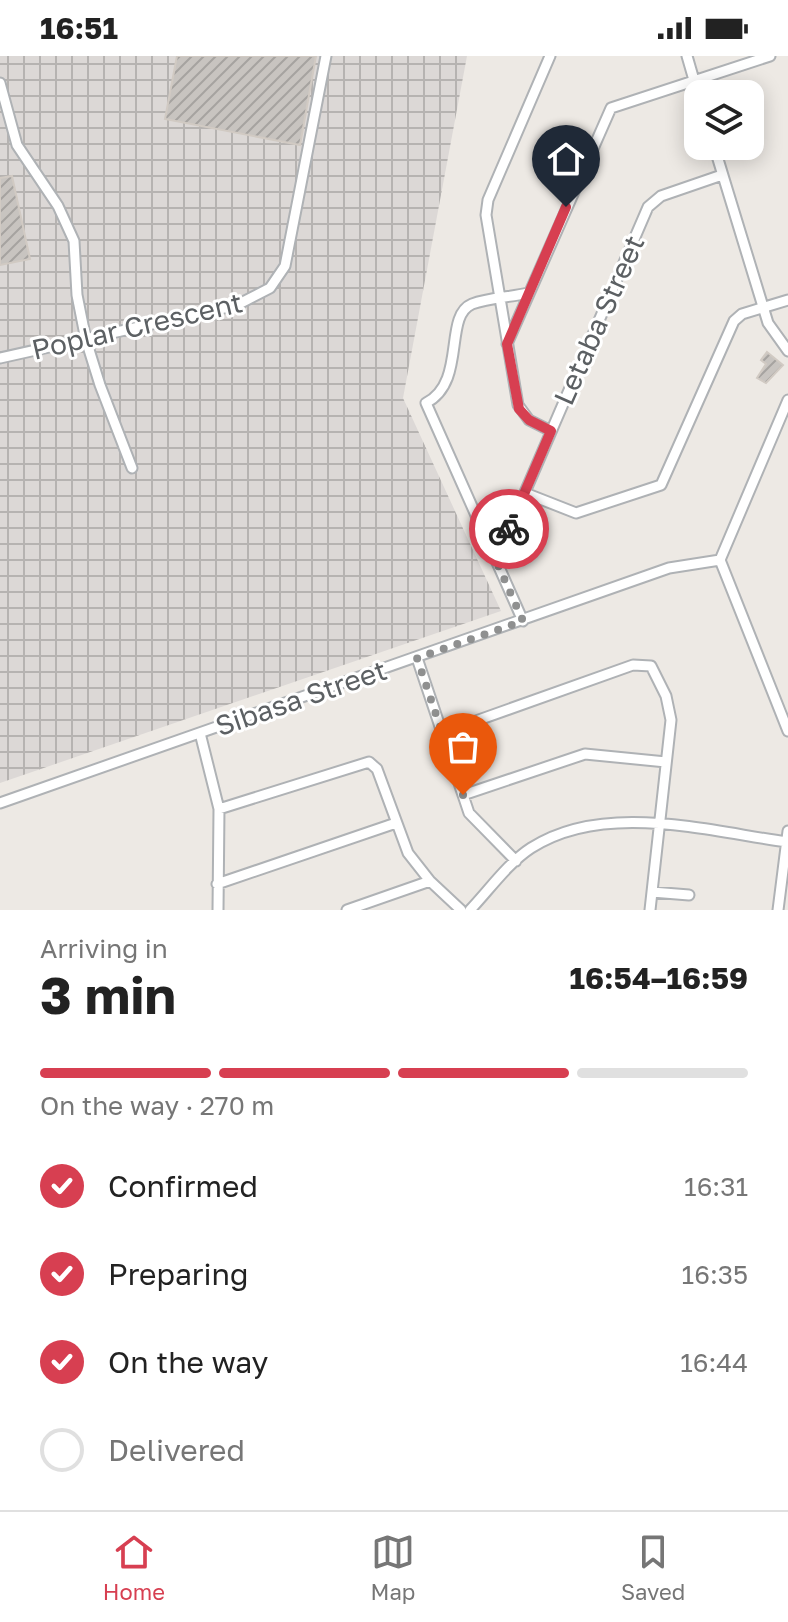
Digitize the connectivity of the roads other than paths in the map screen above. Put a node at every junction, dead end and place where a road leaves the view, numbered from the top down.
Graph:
1 (326, 56) edge
2 (550, 56) edge
3 (687, 56) edge
4 (770, 56) edge
5 (694, 80) joint
6 (0, 83) edge
7 (684, 83) edge
8 (718, 160) edge
9 (722, 175) junction
10 (528, 293) junction
11 (499, 300) junction
12 (788, 300) edge
13 (763, 308) junction
14 (86, 340) junction
15 (507, 344) junction
16 (788, 351) edge
17 (0, 358) edge
18 (788, 400) edge
19 (551, 431) junction
20 (132, 468) dead end
21 (525, 493) junction
22 (489, 545) junction
23 (720, 560) junction
24 (523, 621) junction
25 (417, 658) junction
26 (788, 731) edge
27 (200, 733) junction
28 (442, 733) junction
29 (666, 762) junction
30 (463, 795) junction
31 (0, 803) edge
32 (219, 809) junction
33 (396, 823) junction
34 (660, 825) junction
35 (787, 836) edge
36 (516, 861) junction
37 (430, 881) junction
38 (217, 884) junction
39 (652, 892) junction
40 (689, 895) dead end
41 (218, 910) edge
42 (347, 910) edge
43 (461, 910) edge
44 (470, 910) edge
45 (650, 910) edge
46 (778, 910) edge

1 - 14 street, Poplar Crescent
2 - 11 street
3 - 5 street
4 - 5 street
6 - 14 street
7 - 10 street
8 - 9 street
9 - 13 street
9 - 19 street, Letaba Street
10 - 11 street
10 - 15 street
11 - 15 street
11 - 22 street
12 - 13 street
13 - 16 street
13 - 21 street
14 - 17 street, Poplar Crescent
14 - 20 street
15 - 19 street
18 - 23 street
19 - 21 street, Letaba Street
21 - 22 street, Letaba Street
22 - 24 street
23 - 24 street, Sibasa Street
23 - 26 street
24 - 25 street, Sibasa Street
25 - 27 street, Sibasa Street
25 - 28 street
27 - 31 street, Sibasa Street
27 - 32 street
28 - 29 street
28 - 30 street
29 - 30 street
29 - 34 street
30 - 36 street
32 - 33 street
32 - 38 street
33 - 37 street
33 - 38 street
34 - 35 street
34 - 36 street
34 - 39 street
35 - 46 street
36 - 44 street
37 - 42 street
37 - 43 street
38 - 41 street
39 - 40 street
39 - 45 street

